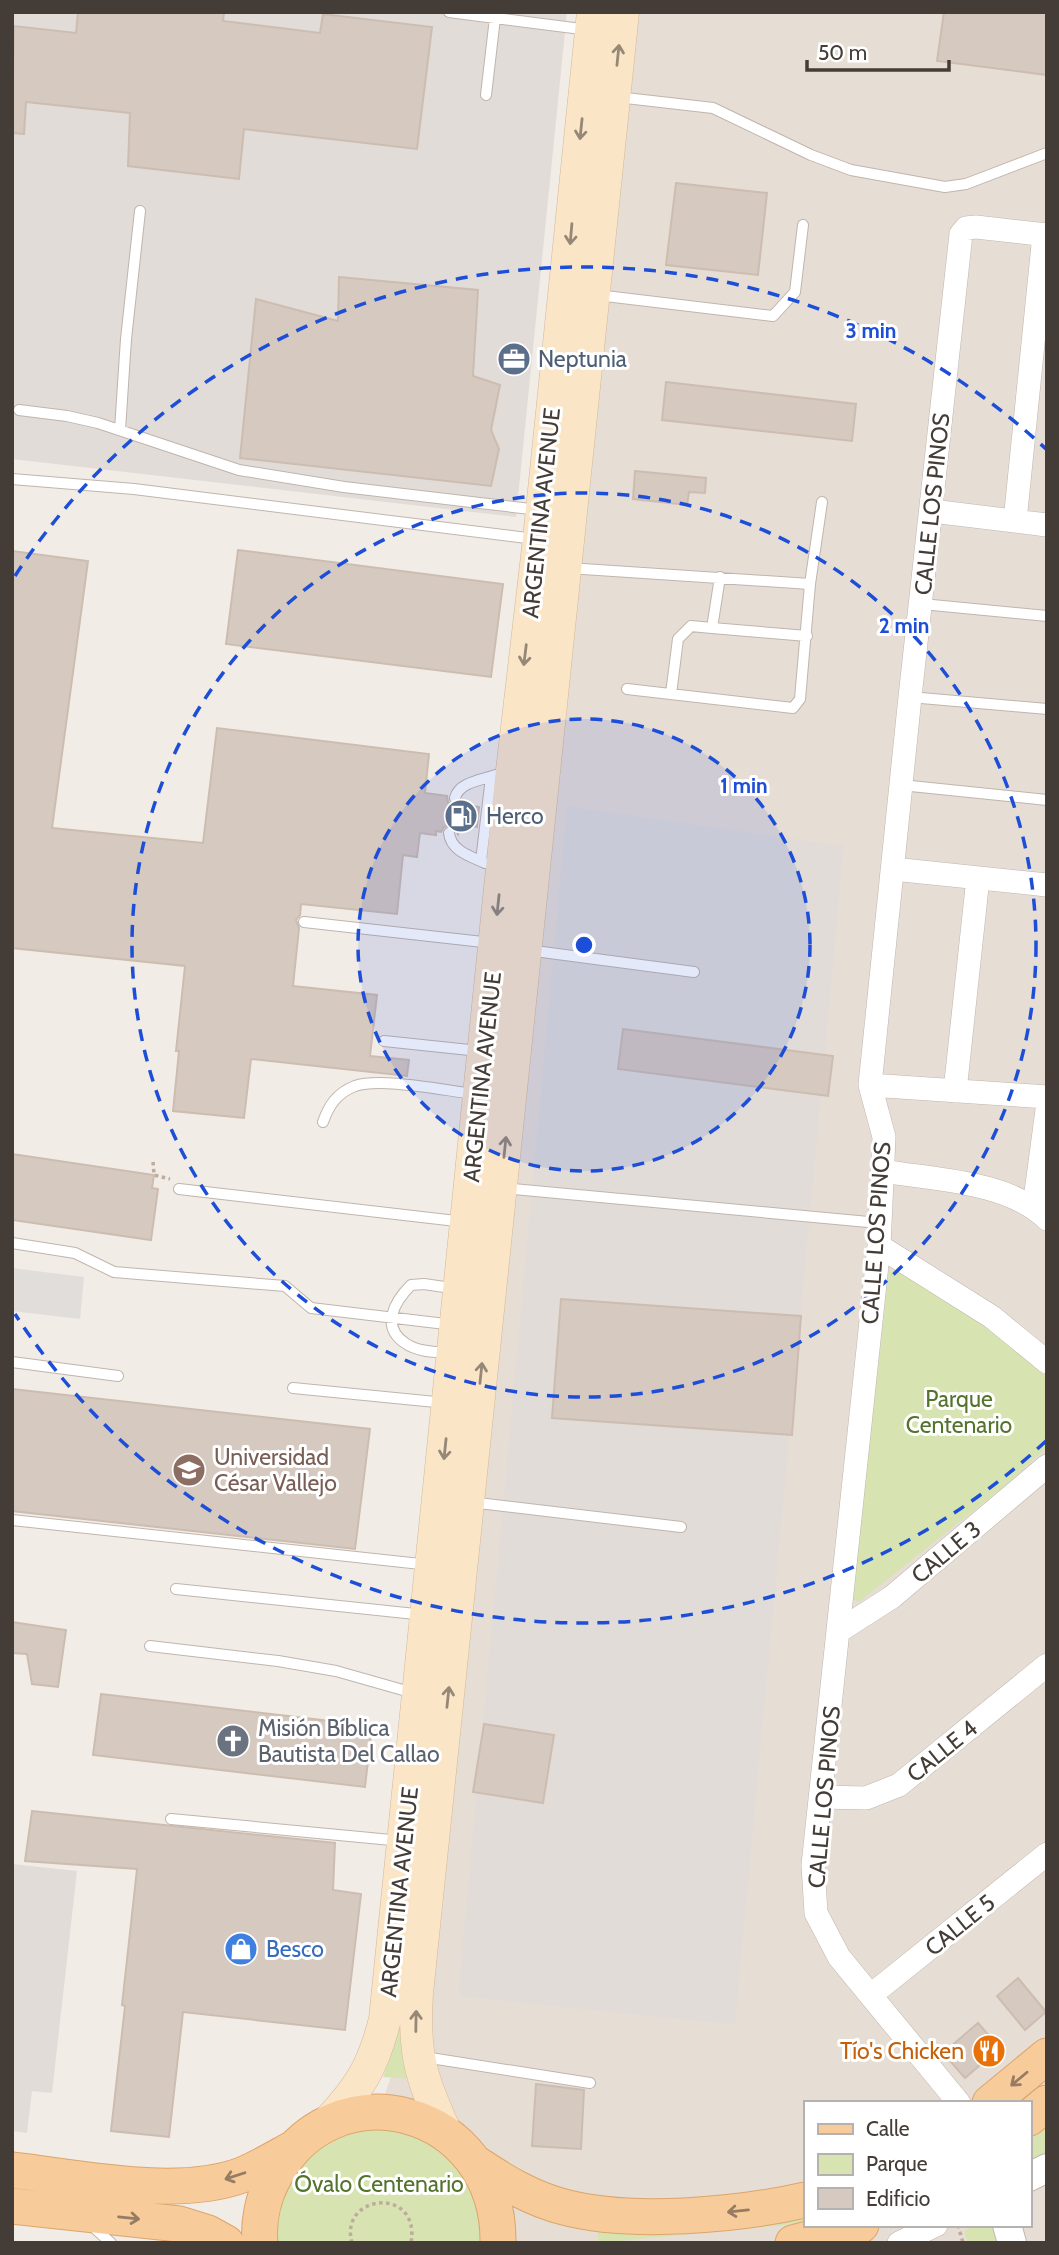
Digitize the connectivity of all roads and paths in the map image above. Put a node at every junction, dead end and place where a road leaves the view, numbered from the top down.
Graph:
1 (449, 12) edge
2 (623, 12) edge
3 (495, 18) junction
4 (592, 21) edge
5 (486, 95) dead end
6 (614, 97) junction
7 (1047, 153) edge
8 (140, 211) dead end
9 (803, 225) dead end
10 (1045, 235) edge
11 (586, 279) junction
12 (1041, 320) edge
13 (19, 410) dead end
14 (120, 430) junction
15 (12, 479) edge
16 (822, 502) dead end
17 (932, 510) junction
18 (1015, 520) junction
19 (1047, 525) edge
20 (553, 540) junction
21 (720, 577) junction
22 (810, 584) junction
23 (922, 604) junction
24 (1047, 617) edge
25 (712, 628) junction
26 (807, 636) junction
27 (627, 689) dead end
28 (671, 694) junction
29 (910, 697) junction
30 (1047, 709) edge
31 (501, 773) junction
32 (901, 785) junction
33 (455, 798) dead end
34 (1047, 800) edge
35 (450, 833) dead end
36 (492, 866) junction
37 (893, 869) junction
38 (978, 878) junction
39 (1047, 886) edge
40 (304, 922) dead end
41 (495, 943) junction
42 (526, 949) junction
43 (694, 972) dead end
44 (384, 1041) dead end
45 (484, 1052) junction
46 (870, 1085) junction
47 (955, 1091) junction
48 (480, 1094) junction
49 (1047, 1097) edge
50 (1047, 1110) edge
51 (323, 1122) dead end
52 (153, 1162) dead end
53 (883, 1171) junction
54 (501, 1188) junction
55 (179, 1189) joint
56 (1040, 1213) edge
57 (467, 1223) junction
58 (879, 1234) junction
59 (12, 1243) edge
60 (460, 1289) junction
61 (391, 1318) junction
62 (455, 1339) junction
63 (12, 1362) edge
64 (1047, 1362) edge
65 (118, 1376) dead end
66 (293, 1388) dead end
67 (449, 1404) junction
68 (1043, 1478) edge
69 (454, 1500) junction
70 (12, 1520) edge
71 (681, 1527) dead end
72 (176, 1589) dead end
73 (437, 1592) junction
74 (839, 1631) junction
75 (150, 1646) dead end
76 (1047, 1665) edge
77 (419, 1695) junction
78 (424, 1788) junction
79 (821, 1797) junction
80 (171, 1819) dead end
81 (405, 1841) junction
82 (1047, 1854) edge
83 (408, 1943) junction
84 (871, 1995) junction
85 (418, 2056) junction
86 (1047, 2056) edge
87 (590, 2083) dead end
88 (957, 2101) edge
89 (992, 2101) edge
90 (1047, 2103) edge
91 (1031, 2116) edge
92 (325, 2125) junction
93 (446, 2133) junction
94 (296, 2146) junction
95 (477, 2164) junction
96 (1047, 2168) edge
97 (12, 2170) edge
98 (1031, 2176) edge
99 (804, 2200) edge
100 (12, 2206) edge
101 (78, 2213) junction
102 (853, 2227) edge
103 (932, 2227) edge
104 (958, 2227) edge
105 (111, 2243) edge
106 (226, 2243) edge
107 (260, 2243) edge
108 (352, 2243) edge
109 (411, 2243) edge
110 (498, 2243) edge
111 (793, 2243) edge
112 (900, 2243) edge
113 (963, 2243) edge

1 - 3 lane
6 -> 2 main road, ARGENTINA AVENUE
3 - 4 lane
3 - 5 lane
4 -> 11 main road, ARGENTINA AVENUE
6 - 7 lane
6 - 11 main road, ARGENTINA AVENUE
8 - 14 lane
9 - 11 lane
10 - 12 street
10 - 17 street, CALLE LOS PINOS
11 - 20 main road, ARGENTINA AVENUE
11 - 20 main road, ARGENTINA AVENUE
12 - 18 street
13 - 14 lane
14 - 20 lane
15 - 20 lane
16 - 22 lane
17 - 18 street
17 - 23 street, CALLE LOS PINOS
18 - 19 street
20 - 21 lane
20 -> 31 main road, ARGENTINA AVENUE
20 - 42 main road, ARGENTINA AVENUE
21 - 22 lane
21 - 25 lane
22 - 26 lane
23 - 24 lane
23 - 29 street, CALLE LOS PINOS
25 - 26 lane
25 - 28 lane
26 - 28 lane
27 - 28 lane
29 - 30 lane
29 - 32 street, CALLE LOS PINOS
31 - 33 lane
31 - 36 main road, ARGENTINA AVENUE
32 - 34 lane
32 - 37 street, CALLE LOS PINOS
35 - 36 lane
36 -> 41 main road, ARGENTINA AVENUE
37 - 38 street
37 - 46 street, CALLE LOS PINOS
38 - 39 street
38 - 47 street
40 - 41 lane
41 - 45 main road, ARGENTINA AVENUE
42 - 43 lane
54 -> 42 main road, ARGENTINA AVENUE
44 - 45 lane
45 - 48 main road, ARGENTINA AVENUE
46 - 47 street
46 - 53 street, CALLE LOS PINOS
47 - 49 street
48 - 51 lane
48 - 57 main road, ARGENTINA AVENUE
50 - 56 street
52 - 55 path
53 - 56 street
53 - 58 street, CALLE LOS PINOS
54 - 58 lane
69 -> 54 main road, ARGENTINA AVENUE
55 - 57 lane
57 - 60 main road, ARGENTINA AVENUE
58 - 64 street
58 - 74 street, CALLE LOS PINOS
59 - 61 lane
60 - 61 lane
60 - 62 main road, ARGENTINA AVENUE
61 - 62 lane
61 - 62 lane
62 - 67 main road, ARGENTINA AVENUE
63 - 65 lane
66 - 67 lane
67 -> 69 main road, ARGENTINA AVENUE
68 - 74 street, CALLE 3
69 - 71 lane
69 - 73 main road, ARGENTINA AVENUE
70 - 73 lane
72 - 73 lane
73 - 77 main road, ARGENTINA AVENUE
78 -> 73 main road, ARGENTINA AVENUE
74 - 79 street, CALLE LOS PINOS
75 - 77 lane
76 - 79 street, CALLE 4
77 - 78 main road, ARGENTINA AVENUE
78 - 81 main road, ARGENTINA AVENUE
78 - 83 main road, ARGENTINA AVENUE
79 - 84 street, CALLE LOS PINOS
80 - 81 lane
81 - 83 main road, ARGENTINA AVENUE
82 - 84 street, CALLE 5
85 -> 83 main road, ARGENTINA AVENUE
83 - 92 main road, ARGENTINA AVENUE
84 - 88 street, CALLE LOS PINOS
85 - 87 lane
85 - 93 main road, ARGENTINA AVENUE
86 -> 89 main road
90 - 91 main road
92 - 93 main road
92 - 94 main road
93 - 95 main road
94 -> 97 main road
94 - 107 main road
99 -> 95 main road
95 - 110 main road
96 - 98 street
100 - 101 main road
101 - 105 lane
101 -> 106 main road
102 - 111 main road
103 - 112 street
104 - 113 path
108 - 109 path

